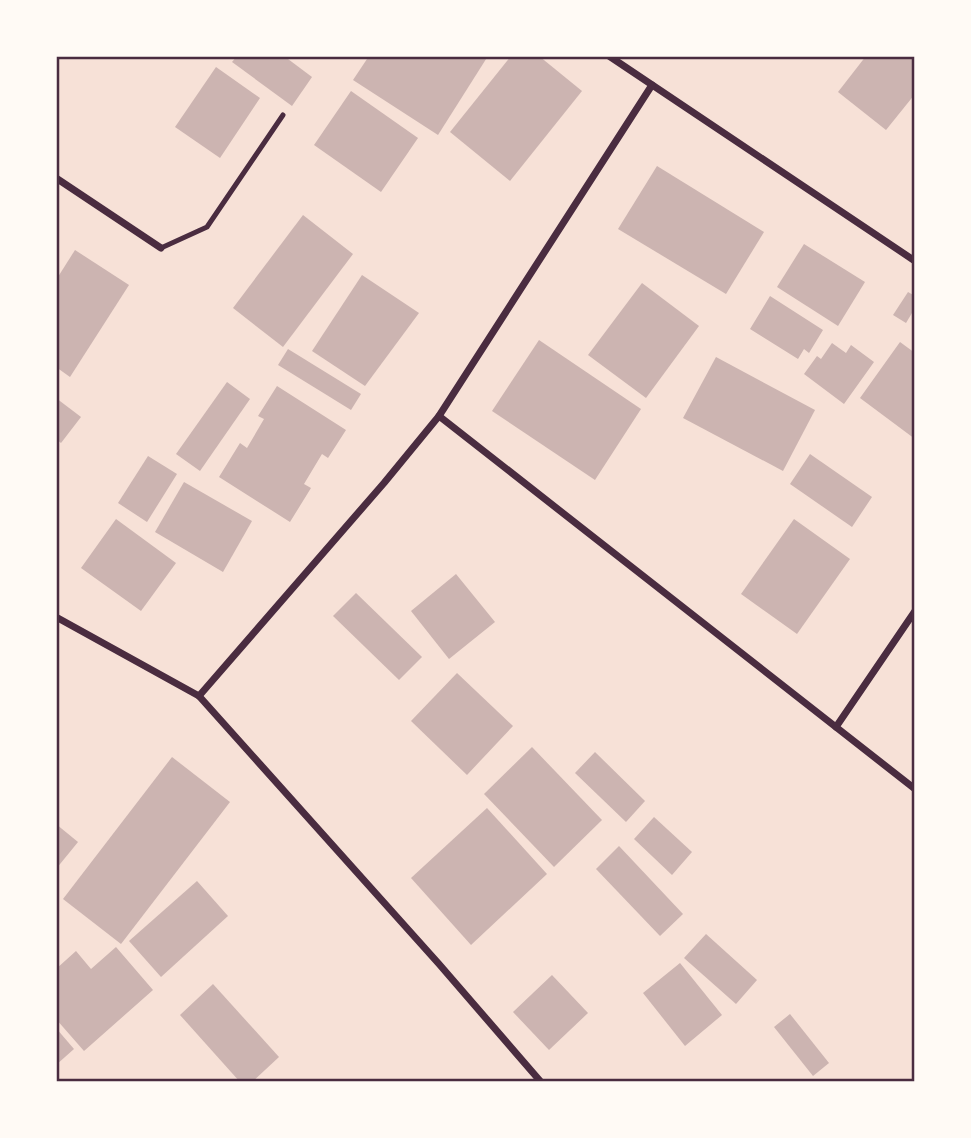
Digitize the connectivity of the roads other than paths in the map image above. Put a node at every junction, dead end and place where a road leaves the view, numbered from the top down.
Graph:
1 (609, 56) edge
2 (652, 85) junction
3 (283, 115) dead end
4 (56, 178) edge
5 (161, 248) joint
6 (915, 261) edge
7 (439, 416) junction
8 (915, 611) edge
9 (56, 617) edge
10 (199, 696) junction
11 (836, 727) junction
12 (915, 789) edge
13 (541, 1082) edge

1 - 2 street
2 - 6 street
2 - 7 street
3 - 5 lane
4 - 5 street
7 - 10 street
7 - 11 street
8 - 11 street
9 - 10 street
10 - 13 street
11 - 12 street

